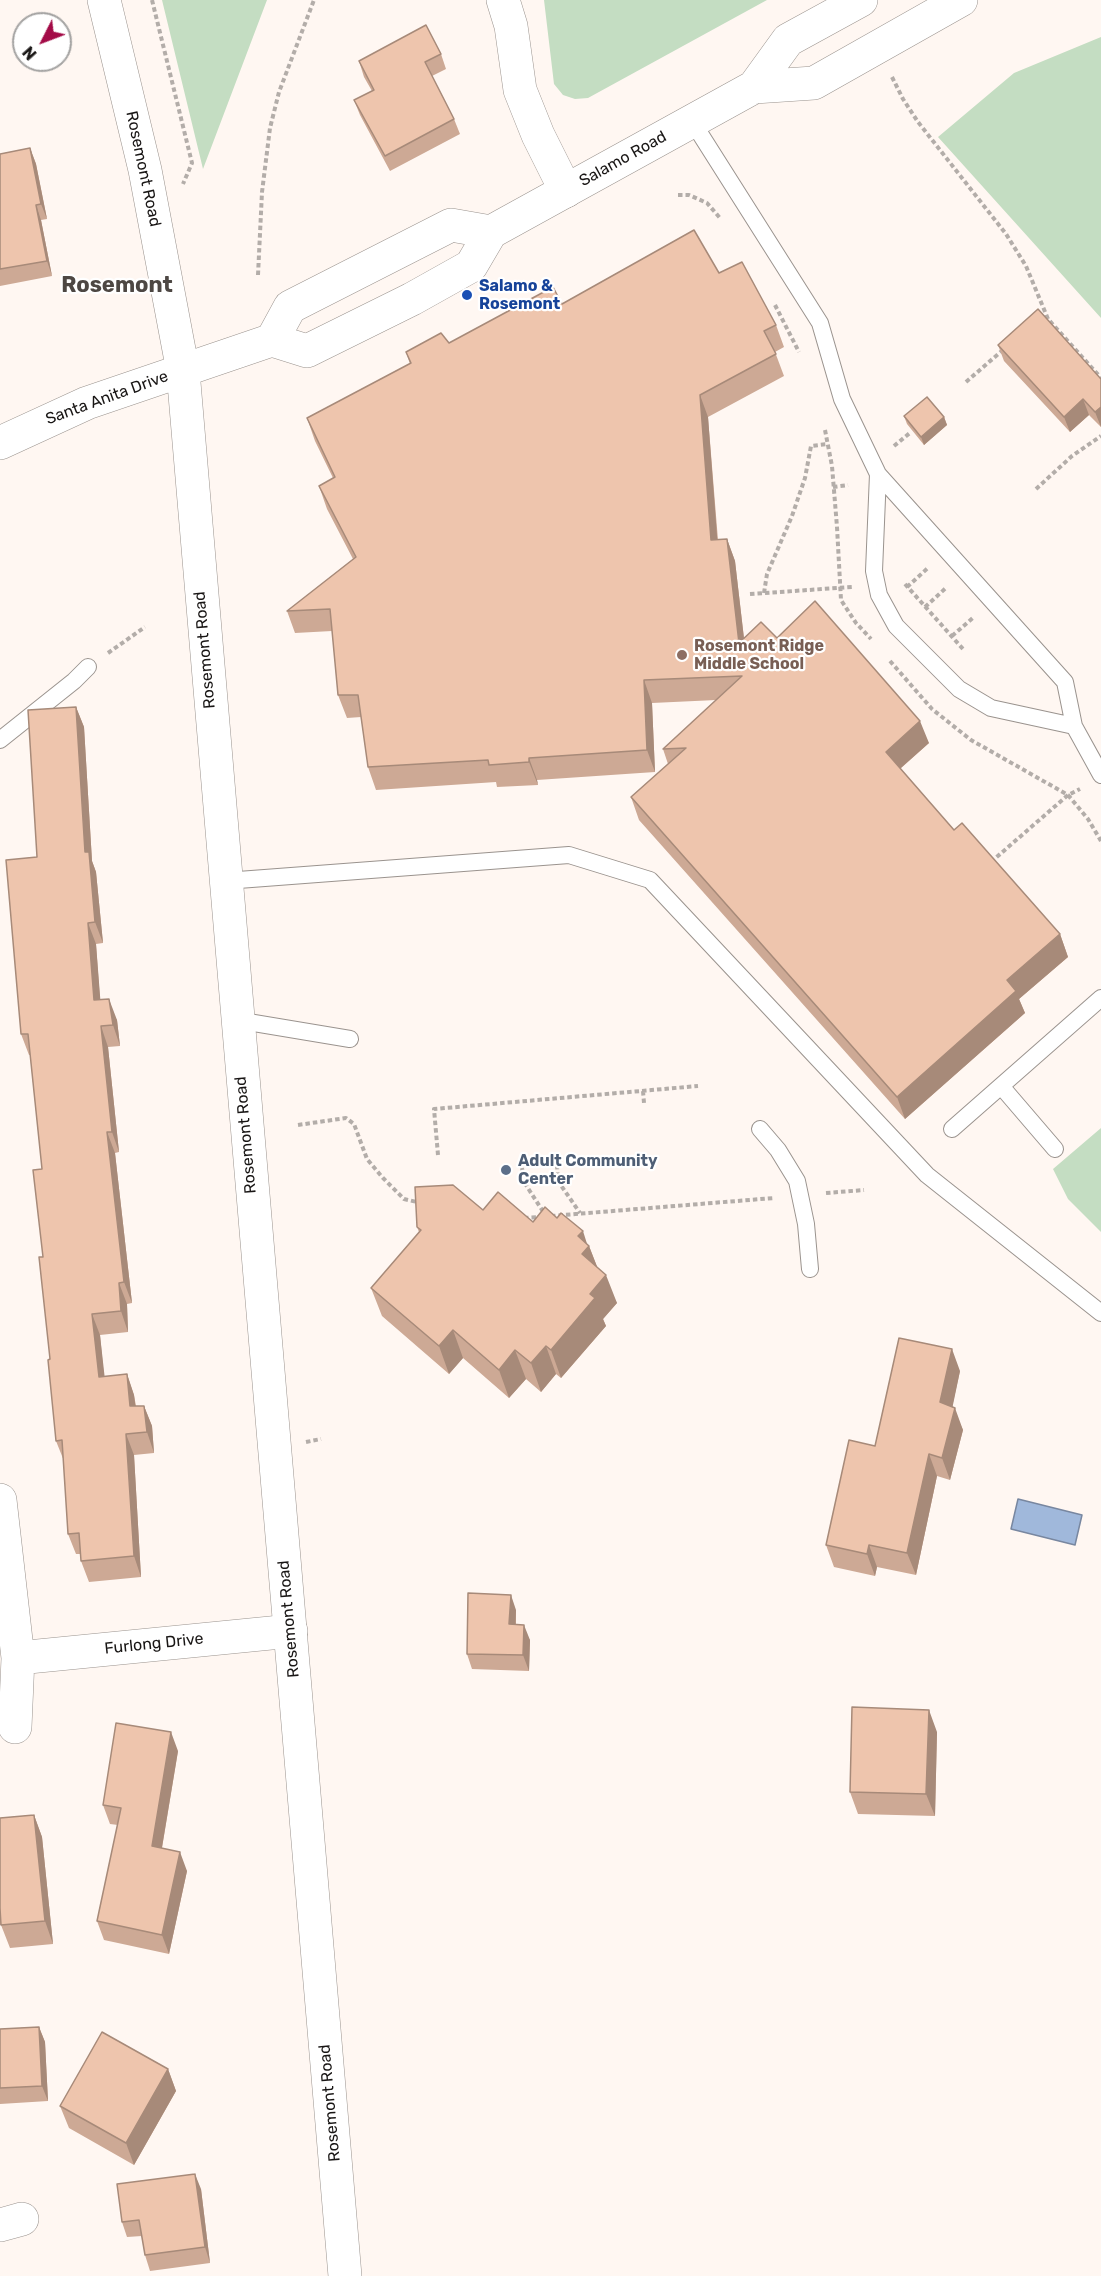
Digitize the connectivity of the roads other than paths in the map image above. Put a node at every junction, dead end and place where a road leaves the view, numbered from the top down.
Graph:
1 (104, 0) edge
2 (503, 0) edge
3 (861, 0) edge
4 (961, 0) edge
5 (754, 87) junction
6 (692, 121) junction
7 (566, 191) junction
8 (491, 232) junction
9 (272, 340) junction
10 (183, 371) junction
11 (0, 443) edge
12 (878, 474) junction
13 (88, 667) road end
14 (1074, 726) junction
15 (0, 740) edge
16 (1101, 775) edge
17 (225, 881) junction
18 (1101, 998) edge
19 (236, 1020) junction
20 (350, 1040) dead end
21 (1001, 1086) junction
22 (952, 1129) dead end
23 (760, 1130) dead end
24 (1055, 1149) dead end
25 (810, 1269) dead end
26 (1101, 1313) edge
27 (0, 1500) edge
28 (291, 1631) junction
29 (18, 1658) junction
30 (15, 1727) dead end
31 (345, 2276) edge

1 - 10 main road, Rosemont Road
2 - 7 main road
3 - 5 main road, Salamo Road
4 - 5 main road, Salamo Road
5 - 6 main road, Salamo Road
6 - 7 main road, Salamo Road
6 - 12 lane
7 - 8 main road, Salamo Road
8 - 9 main road
8 - 9 main road
9 - 10 main road
10 - 11 main road, Santa Anita Drive
10 - 17 main road, Rosemont Road
12 - 14 lane
12 - 14 lane
13 - 15 lane
14 - 16 lane
17 - 19 main road, Rosemont Road
17 - 26 lane
18 - 21 lane
19 - 20 lane
19 - 28 main road, Rosemont Road
21 - 22 lane
21 - 24 lane
23 - 25 lane
27 - 29 main road
28 - 29 main road, Furlong Drive
28 - 31 main road, Rosemont Road
29 - 30 main road

